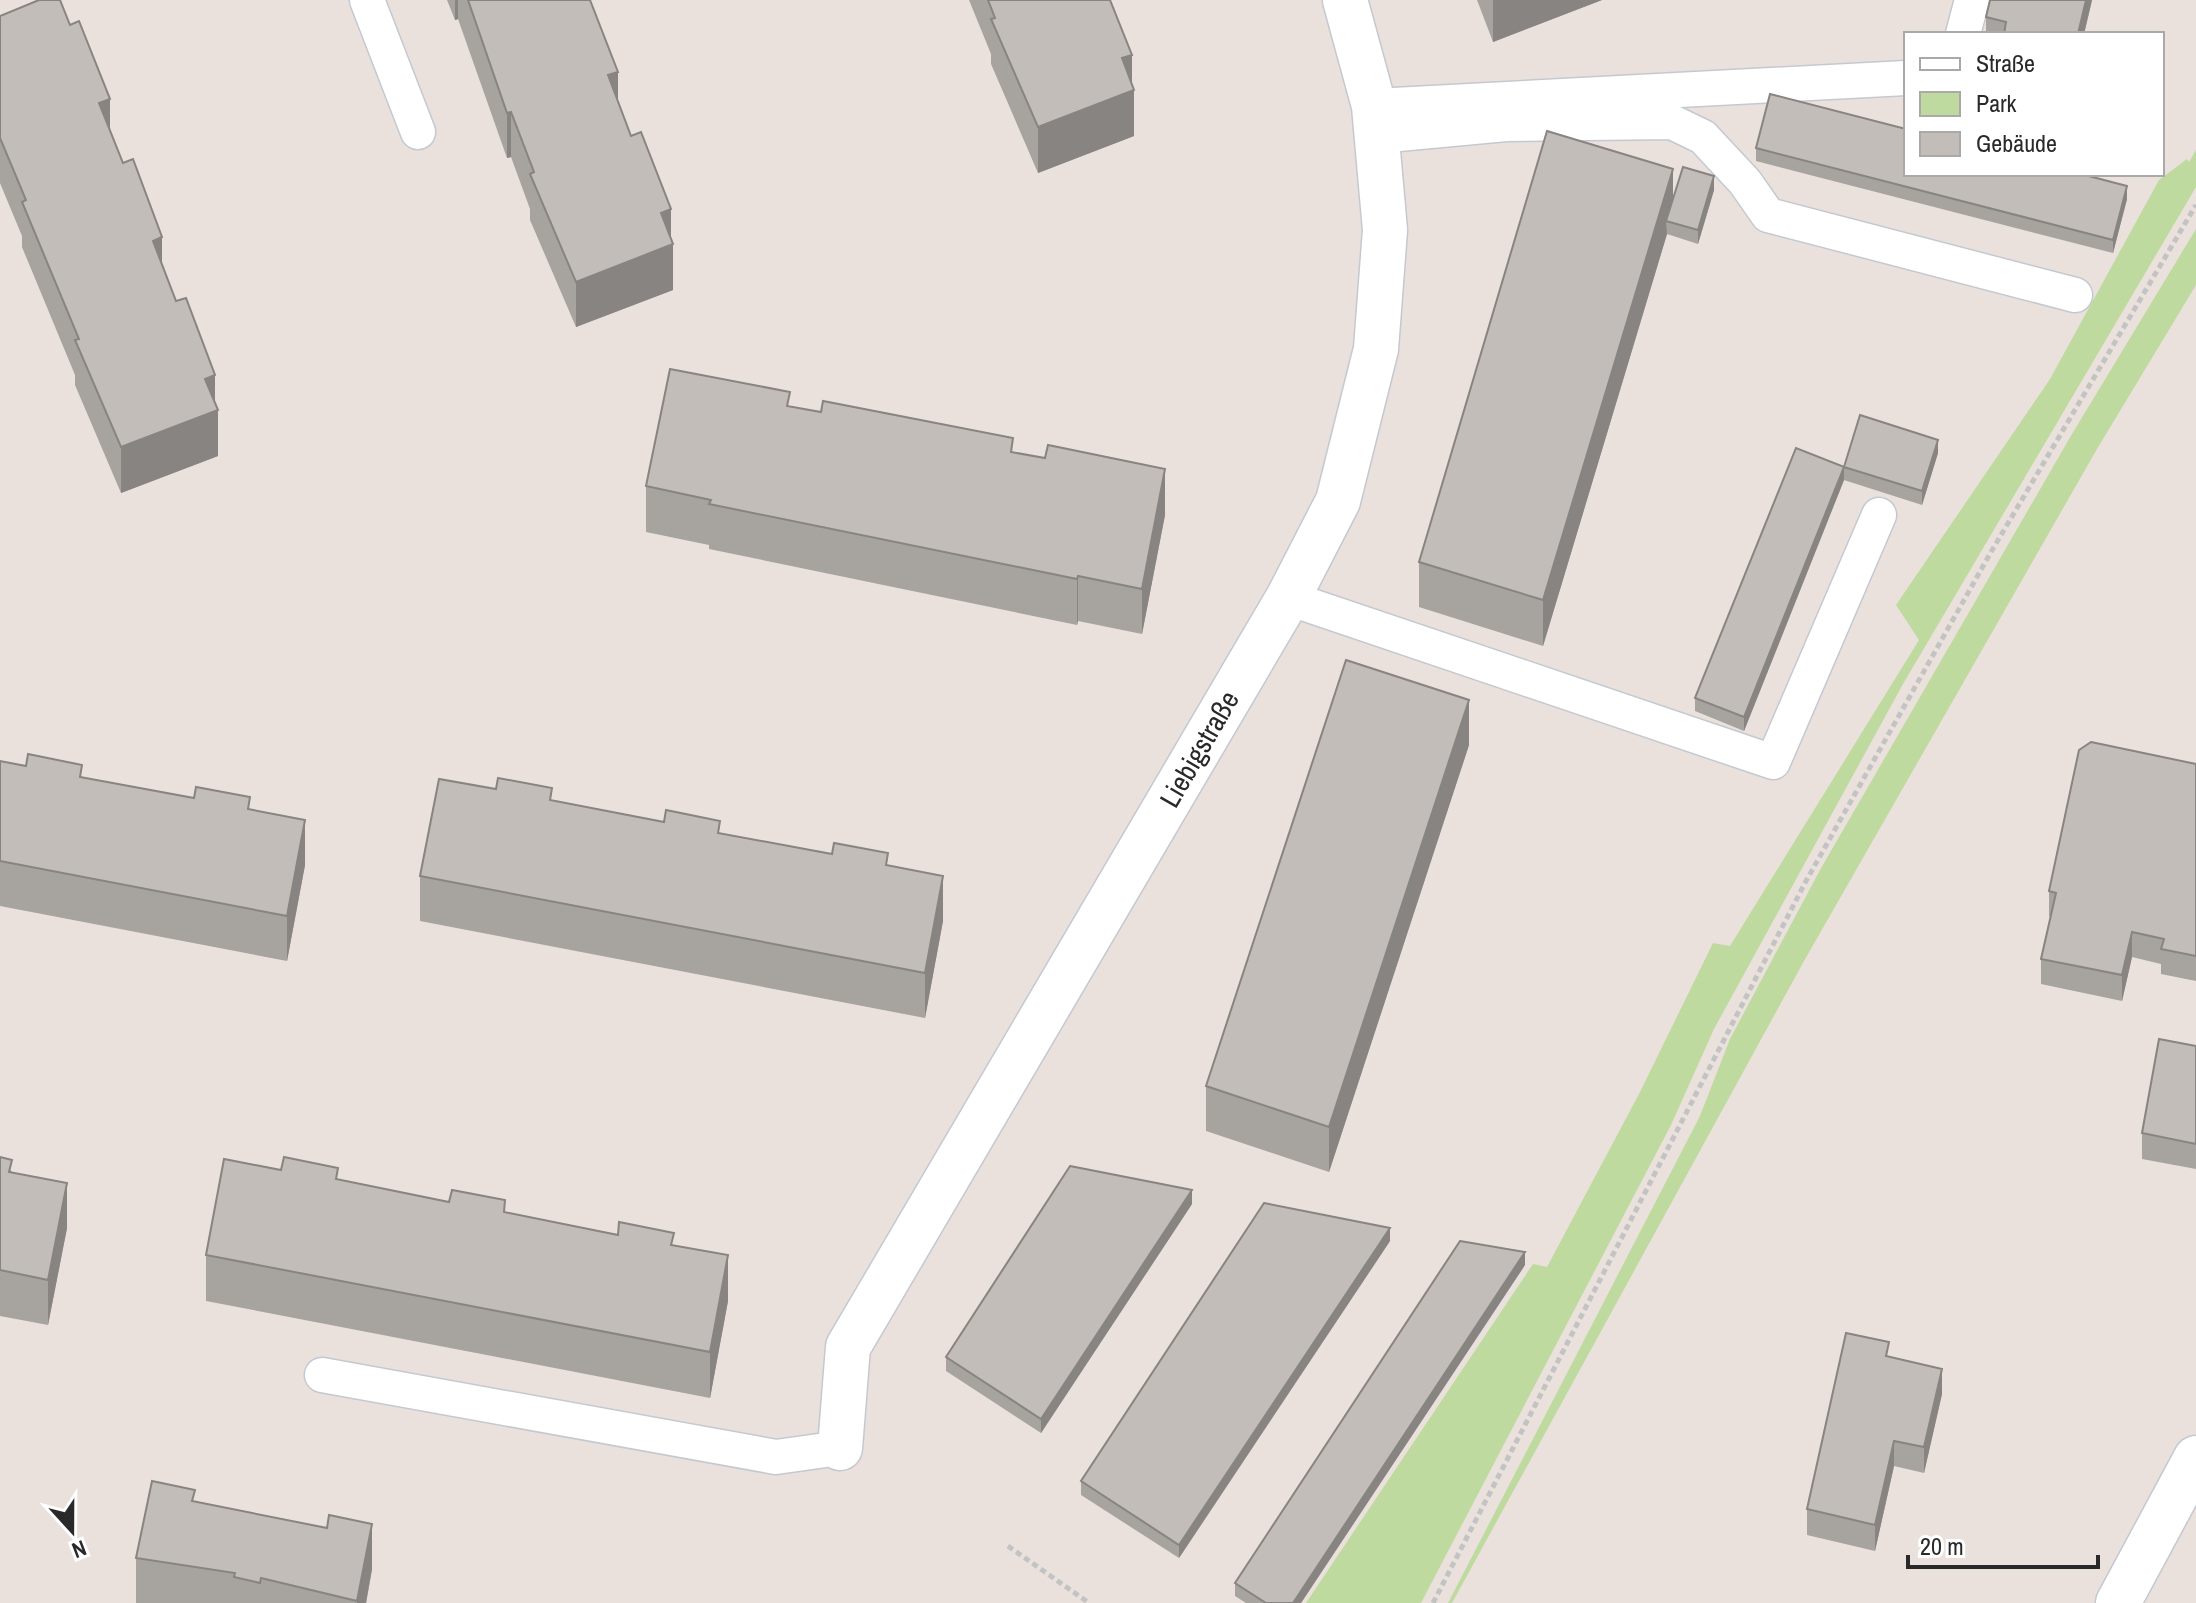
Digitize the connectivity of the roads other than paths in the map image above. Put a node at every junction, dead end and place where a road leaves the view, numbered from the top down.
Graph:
1 (367, 0) edge
2 (1345, 0) edge
3 (1972, 0) edge
4 (1964, 32) edge
5 (1904, 78) edge
6 (1376, 121) junction
7 (418, 132) dead end
8 (2075, 295) dead end
9 (1879, 515) dead end
10 (1288, 598) junction
11 (322, 1375) dead end
12 (840, 1448) joint
13 (2196, 1458) edge
14 (2118, 1603) edge

1 - 7 lane
2 - 6 street, Liebigstraße
3 - 4 lane
5 - 6 lane
6 - 8 lane
6 - 10 street, Liebigstraße
9 - 10 lane
10 - 12 street, Liebigstraße
11 - 12 lane
13 - 14 street

